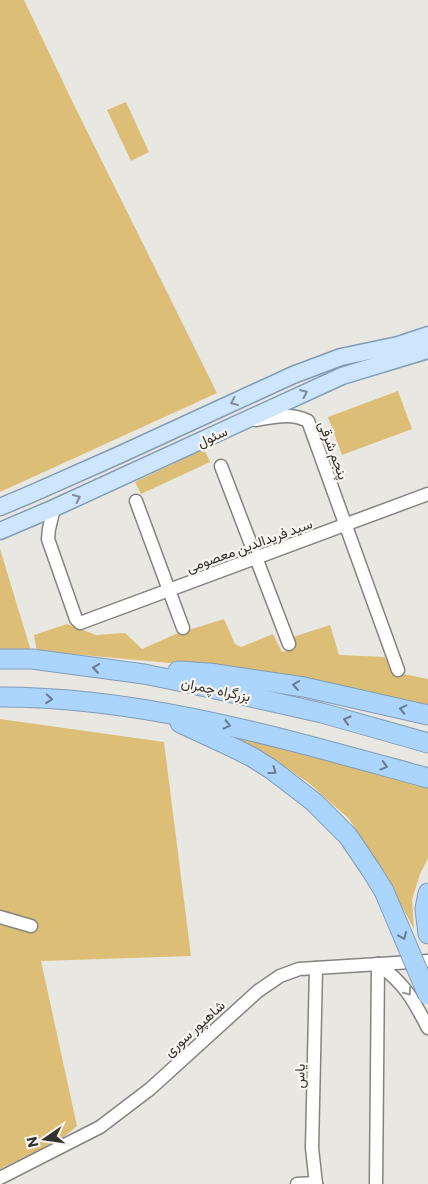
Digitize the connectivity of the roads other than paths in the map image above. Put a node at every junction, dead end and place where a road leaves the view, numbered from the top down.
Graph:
1 (428, 324) edge
2 (428, 335) edge
3 (428, 350) edge
4 (341, 357) junction
5 (428, 360) edge
6 (342, 376) junction
7 (242, 422) junction
8 (221, 466) dead end
9 (428, 494) edge
10 (136, 501) dead end
11 (0, 507) edge
12 (54, 508) junction
13 (345, 525) junction
14 (0, 531) edge
15 (256, 558) junction
16 (169, 590) junction
17 (183, 628) dead end
18 (289, 644) dead end
19 (0, 659) edge
20 (398, 670) dead end
21 (144, 674) junction
22 (0, 697) edge
23 (151, 710) junction
24 (428, 714) edge
25 (428, 743) edge
26 (428, 778) edge
27 (428, 893) edge
28 (0, 917) edge
29 (31, 926) dead end
30 (428, 934) edge
31 (428, 961) edge
32 (378, 964) junction
33 (316, 968) junction
34 (428, 974) edge
35 (428, 995) edge
36 (428, 1020) edge
37 (428, 1028) edge
38 (0, 1178) edge
39 (297, 1184) edge
40 (316, 1184) edge
41 (376, 1184) edge

1 - 4 main road
2 - 4 main road, سئول
3 - 6 main road, سئول
4 -> 11 main road, سئول
5 - 6 main road
7 -> 6 main road, سئول
12 -> 7 main road, سئول
7 - 13 street, پنجم شرقی
8 - 15 street
9 - 13 street, سید فریدالدین معصومی
10 - 16 street
12 - 14 main road, سئول
12 - 16 street, سید فریدالدین معصومی
13 - 15 street, سید فریدالدین معصومی
13 - 20 street, پنجم شرقی
15 - 16 street, سید فریدالدین معصومی
15 - 18 street
16 - 17 street
21 -> 19 highway, بزرگراه چمران
24 -> 21 highway
25 -> 21 highway, بزرگراه چمران
22 -> 23 highway
23 -> 26 highway
23 -> 35 highway, bridge
27 - 30 highway
28 - 29 street
31 - 32 street, شاهپور سوری
32 - 33 street, شاهپور سوری
32 -> 37 street
32 - 41 street
33 - 38 street, شاهپور سوری
33 - 40 street, یاس
34 - 36 street
39 - 40 street

